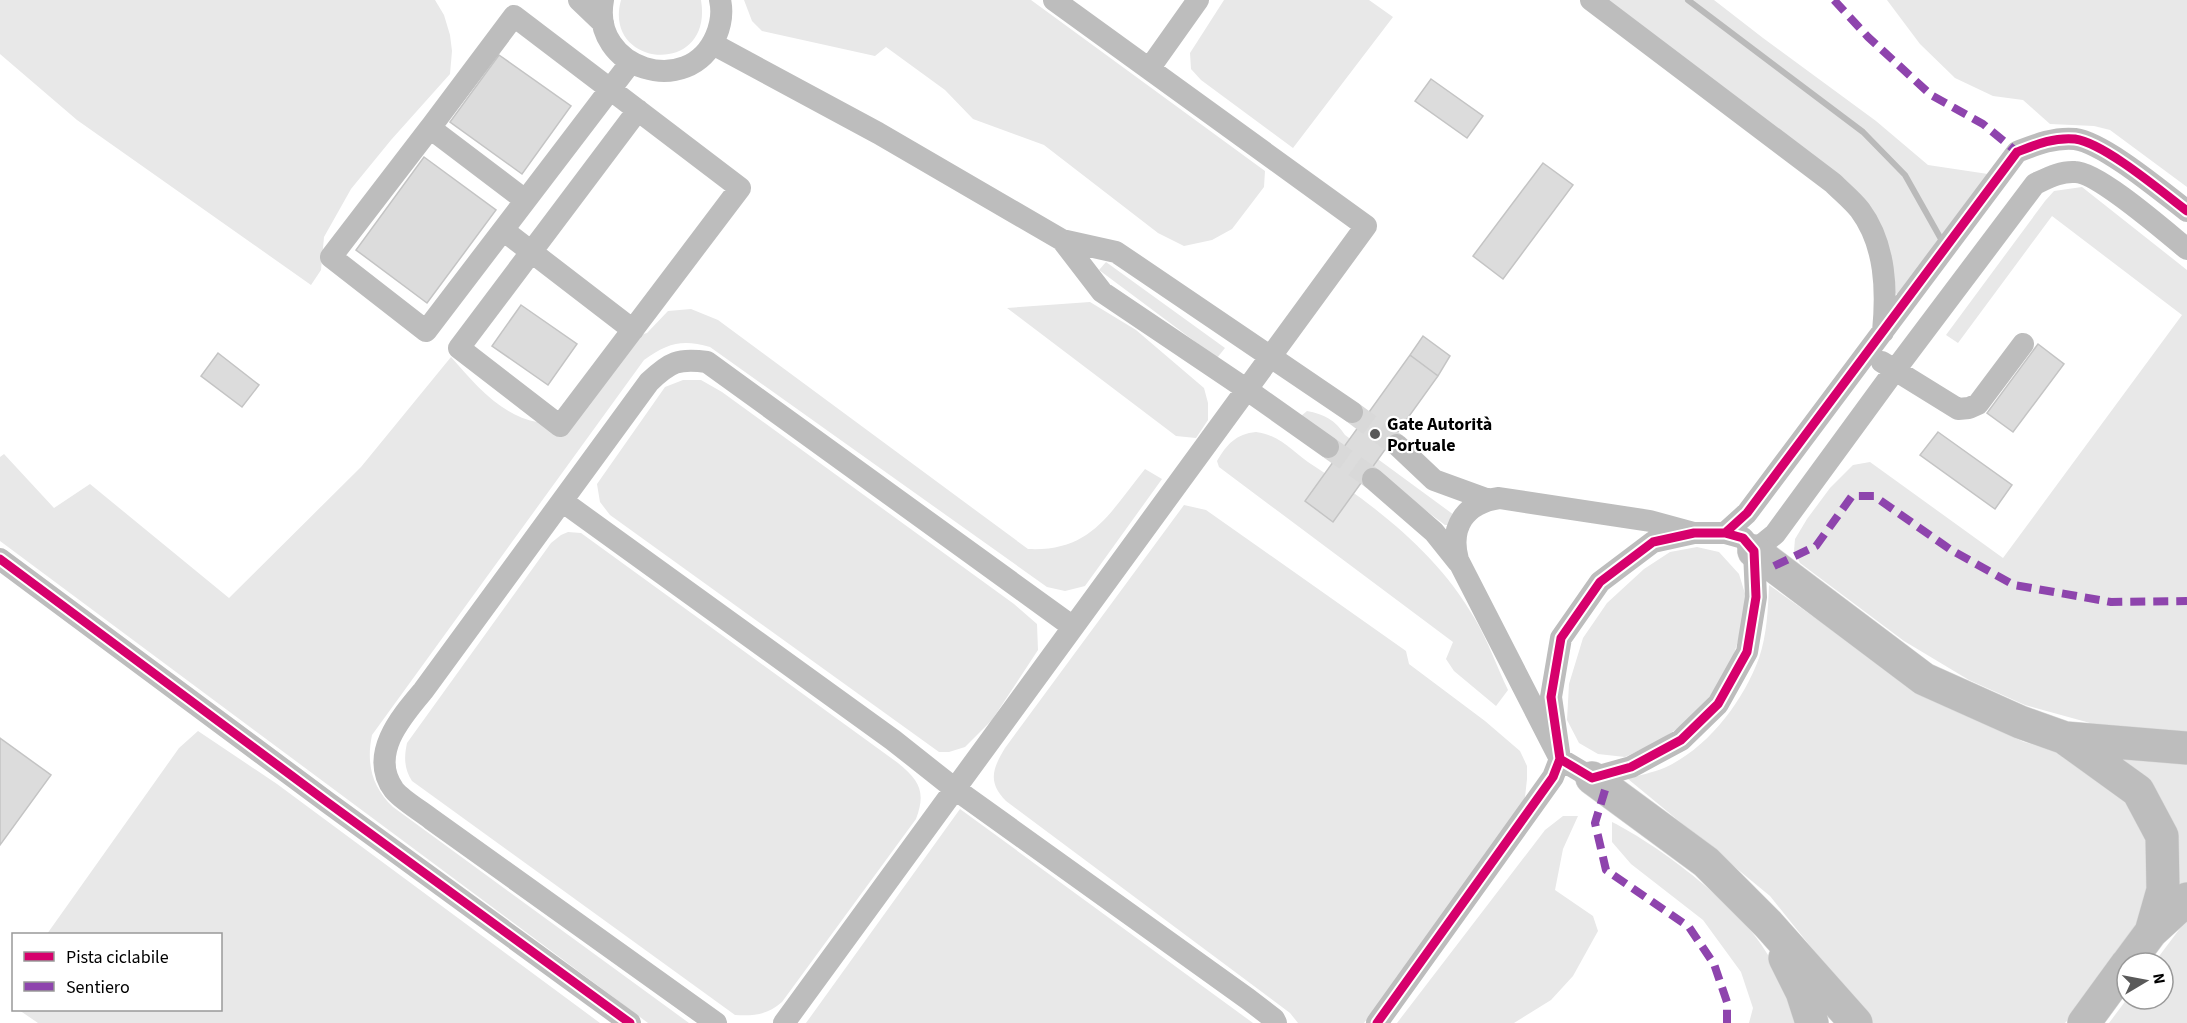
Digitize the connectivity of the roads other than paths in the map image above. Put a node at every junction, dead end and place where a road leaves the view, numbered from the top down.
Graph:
1 (579, 0) edge
2 (603, 0) edge
3 (720, 0) edge
4 (1054, 0) edge
5 (1198, 0) edge
6 (1591, 0) edge
7 (520, 8) edge
8 (603, 23) junction
9 (712, 44) junction
10 (631, 62) junction
11 (1149, 69) junction
12 (610, 89) junction
13 (638, 110) junction
14 (430, 128) junction
15 (525, 200) junction
16 (2187, 211) edge
17 (503, 230) junction
18 (1062, 240) junction
19 (2187, 249) edge
20 (531, 252) junction
21 (633, 330) junction
22 (1883, 332) junction
23 (2023, 344) dead end
24 (1868, 353) junction
25 (1270, 358) junction
26 (1895, 370) junction
27 (1246, 389) junction
28 (1352, 412) tunnel mouth
29 (1397, 445) tunnel mouth
30 (1328, 447) tunnel mouth
31 (1373, 479) tunnel mouth
32 (1489, 500) junction
33 (562, 501) junction
34 (1694, 533) junction
35 (1725, 533) junction
36 (1755, 551) junction
37 (0, 559) edge
38 (1462, 567) junction
39 (1073, 627) junction
40 (2065, 738) junction
41 (2187, 748) edge
42 (1560, 759) junction
43 (1592, 778) junction
44 (955, 789) junction
45 (2187, 899) edge
46 (1768, 924) junction
47 (2151, 932) junction
48 (2137, 951) edge
49 (2115, 981) edge
50 (630, 1023) edge
51 (716, 1023) edge
52 (784, 1023) edge
53 (1276, 1023) edge
54 (1377, 1023) edge
55 (1812, 1023) edge
56 (1856, 1023) edge
57 (2084, 1023) edge

1 - 8 street
2 - 8 street
3 - 9 street
4 - 11 street
5 - 11 street
6 - 22 street
7 - 12 street
7 - 14 street
8 - 10 street
9 - 10 street
9 - 18 street
10 - 12 street
11 - 25 street
12 - 13 street
12 - 15 street
13 - 20 street
13 - 21 street
14 - 15 street
14 - 17 street
15 - 17 street
16 - 22 street
17 - 20 street
18 - 25 street
18 - 27 street
19 - 26 street
20 - 21 street
20 - 21 street
22 - 24 street
23 - 26 street
24 - 26 street
24 - 35 street
25 - 27 street
25 - 28 street
26 - 36 street
27 - 30 street
27 - 39 street
29 - 32 street
31 - 38 street
32 - 34 street
32 - 38 street
33 - 39 street
33 - 44 street
33 - 51 street
34 - 35 street
34 - 42 street
35 - 36 street
36 - 40 highway
36 - 43 street
37 - 50 street
38 - 42 street
39 - 44 street
40 - 41 highway
40 - 47 highway
42 - 43 street
42 - 54 street
43 - 46 highway
44 - 52 street
44 - 53 street
45 - 47 highway
46 - 55 highway
46 - 56 highway
47 - 48 highway
49 - 57 highway

